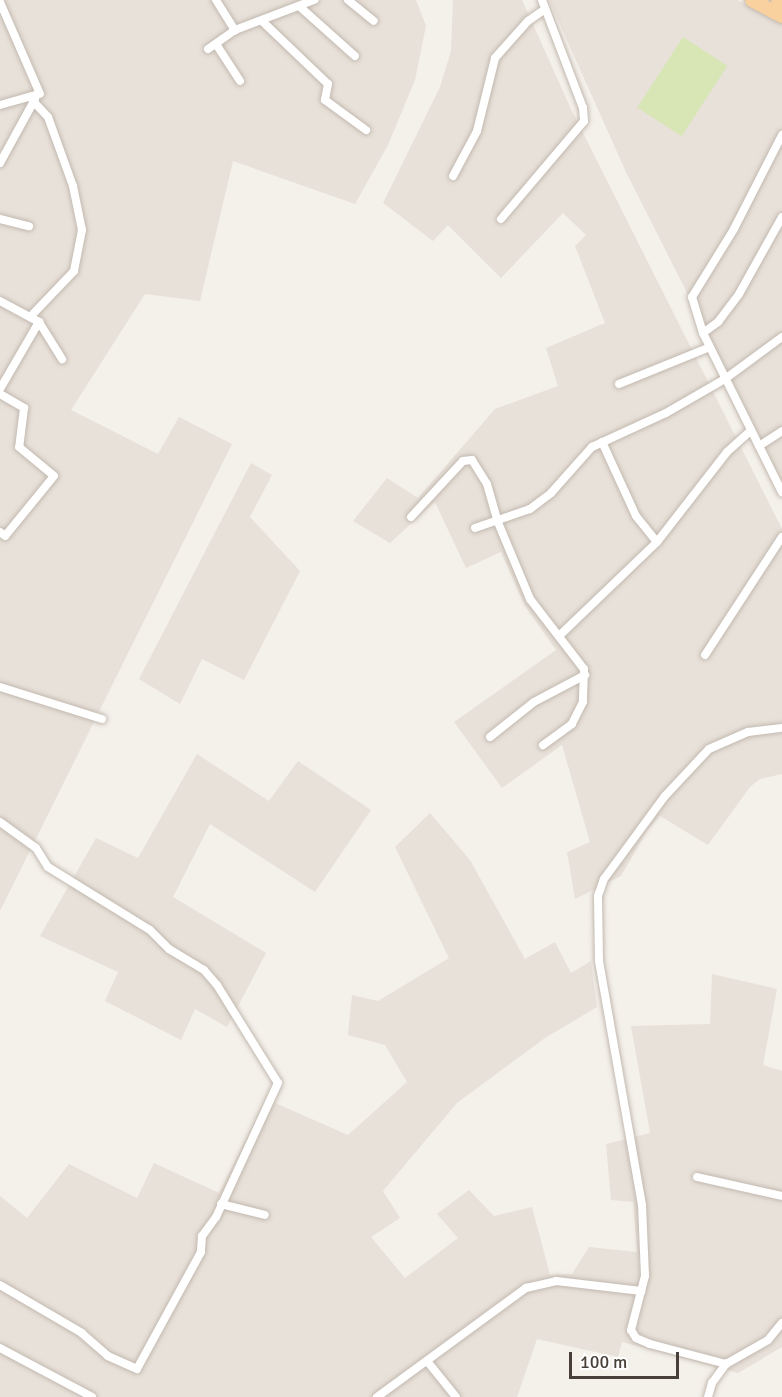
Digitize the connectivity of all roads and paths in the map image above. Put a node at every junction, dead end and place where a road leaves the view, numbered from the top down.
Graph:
1 (216, 0) edge
2 (315, 0) edge
3 (348, 0) edge
4 (542, 0) edge
5 (752, 0) edge
6 (778, 0) edge
7 (0, 2) edge
8 (782, 2) edge
9 (299, 6) junction
10 (545, 9) junction
11 (782, 16) edge
12 (262, 21) junction
13 (374, 21) dead end
14 (235, 30) junction
15 (355, 56) dead end
16 (240, 81) dead end
17 (36, 98) junction
18 (0, 105) edge
19 (366, 130) dead end
20 (782, 135) edge
21 (0, 163) edge
22 (453, 176) dead end
23 (782, 218) edge
24 (0, 219) edge
25 (501, 219) dead end
26 (29, 226) dead end
27 (0, 301) edge
28 (31, 316) junction
29 (39, 322) junction
30 (703, 333) junction
31 (782, 337) edge
32 (710, 347) junction
33 (62, 359) dead end
34 (725, 379) junction
35 (619, 384) dead end
36 (0, 389) edge
37 (0, 394) edge
38 (750, 431) junction
39 (782, 431) edge
40 (602, 442) junction
41 (759, 446) junction
42 (782, 492) edge
43 (411, 517) dead end
44 (497, 520) junction
45 (475, 528) dead end
46 (0, 532) edge
47 (782, 537) edge
48 (657, 543) junction
49 (559, 636) junction
50 (705, 655) dead end
51 (585, 675) junction
52 (0, 687) edge
53 (102, 719) dead end
54 (782, 728) edge
55 (490, 737) dead end
56 (543, 745) dead end
57 (0, 822) edge
58 (697, 1177) dead end
59 (782, 1196) edge
60 (221, 1204) junction
61 (265, 1215) dead end
62 (0, 1285) edge
63 (641, 1291) junction
64 (782, 1323) edge
65 (0, 1348) edge
66 (427, 1361) junction
67 (726, 1364) junction
68 (92, 1397) edge
69 (377, 1397) edge
70 (456, 1397) edge
71 (708, 1397) edge

1 - 14 street
2 - 9 street
3 - 13 street
4 - 10 street
5 - 11 main road
6 - 8 main road
7 - 17 street
9 - 12 street
9 - 15 street
10 - 22 street
10 - 25 street
12 - 14 street
12 - 19 street
14 - 16 street
17 - 18 street
17 - 21 street
17 - 28 street
20 - 30 street
23 - 30 street
24 - 26 street
27 - 28 street
28 - 29 street
29 - 33 street
29 - 36 street
30 - 32 street
31 - 34 street
32 - 34 street
32 - 35 street
34 - 38 street
34 - 40 street
37 - 46 street
38 - 41 street
38 - 48 street
39 - 41 street
40 - 44 street
40 - 48 street
41 - 42 street
43 - 44 street
44 - 45 street
44 - 49 street
47 - 50 street
48 - 49 street
49 - 51 street
51 - 55 street
51 - 56 street
52 - 53 street
54 - 63 street
57 - 60 street
58 - 59 street
60 - 61 street
60 - 62 street
63 - 66 street
63 - 67 street
64 - 67 street
65 - 68 street
66 - 69 street
66 - 70 street
67 - 71 street

